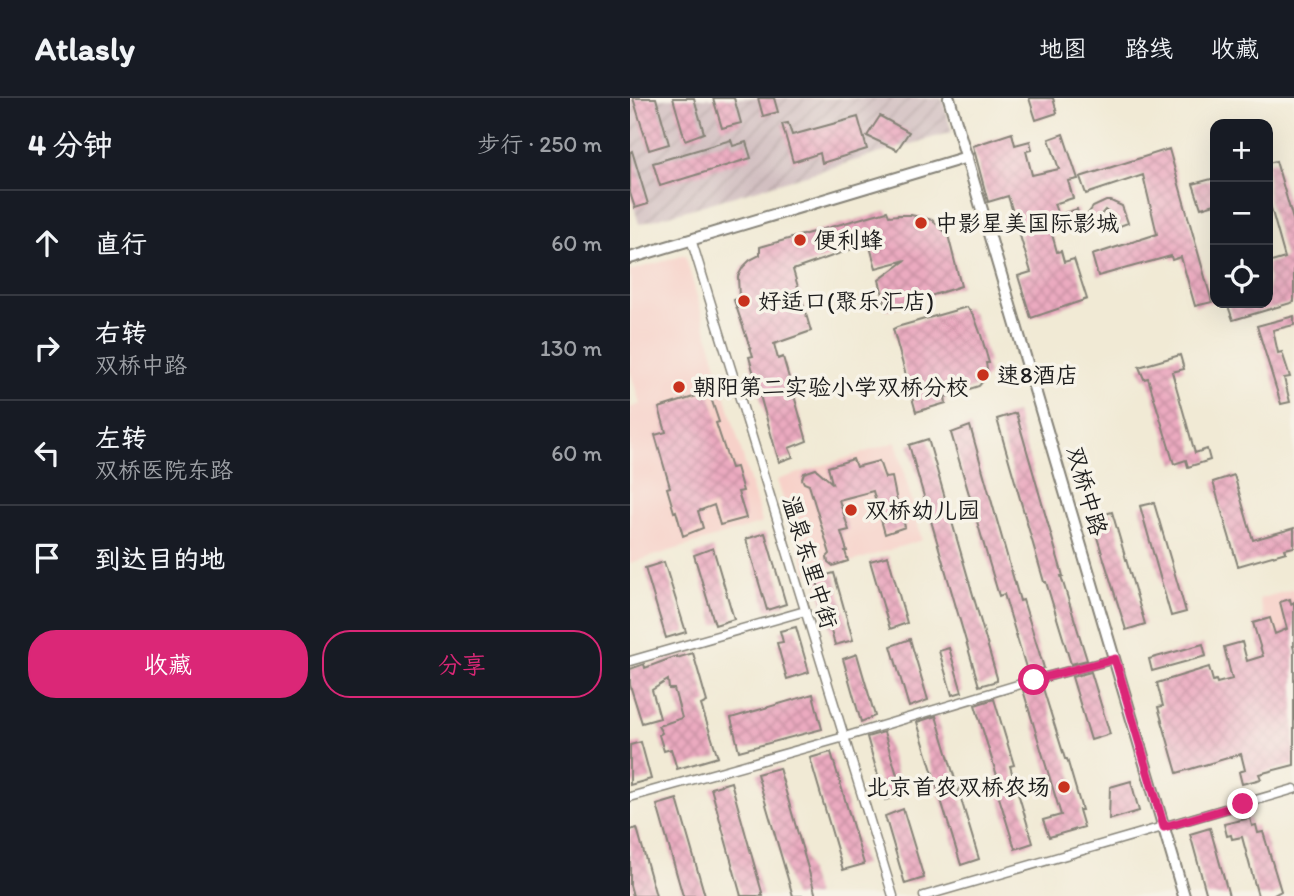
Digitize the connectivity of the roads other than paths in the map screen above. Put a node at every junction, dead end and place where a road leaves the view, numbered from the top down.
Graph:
1 (949, 98) edge
2 (967, 158) junction
3 (691, 239) junction
4 (630, 258) edge
5 (805, 611) junction
6 (1115, 659) junction
7 (630, 661) edge
8 (844, 736) junction
9 (1294, 789) edge
10 (630, 797) edge
11 (1164, 827) junction
12 (893, 896) edge
13 (924, 896) edge
14 (1184, 896) edge

1 - 2 street, 双桥中路
2 - 3 street
2 - 6 street, 双桥中路
3 - 4 street
3 - 5 street, 温泉东里中街
5 - 7 street
5 - 8 street, 温泉东里中街
6 - 8 street
6 - 11 street, 双桥中路
8 - 10 street
8 - 12 street, 温泉东里中街
9 - 11 street
11 - 13 street
11 - 14 street, 双桥中路

